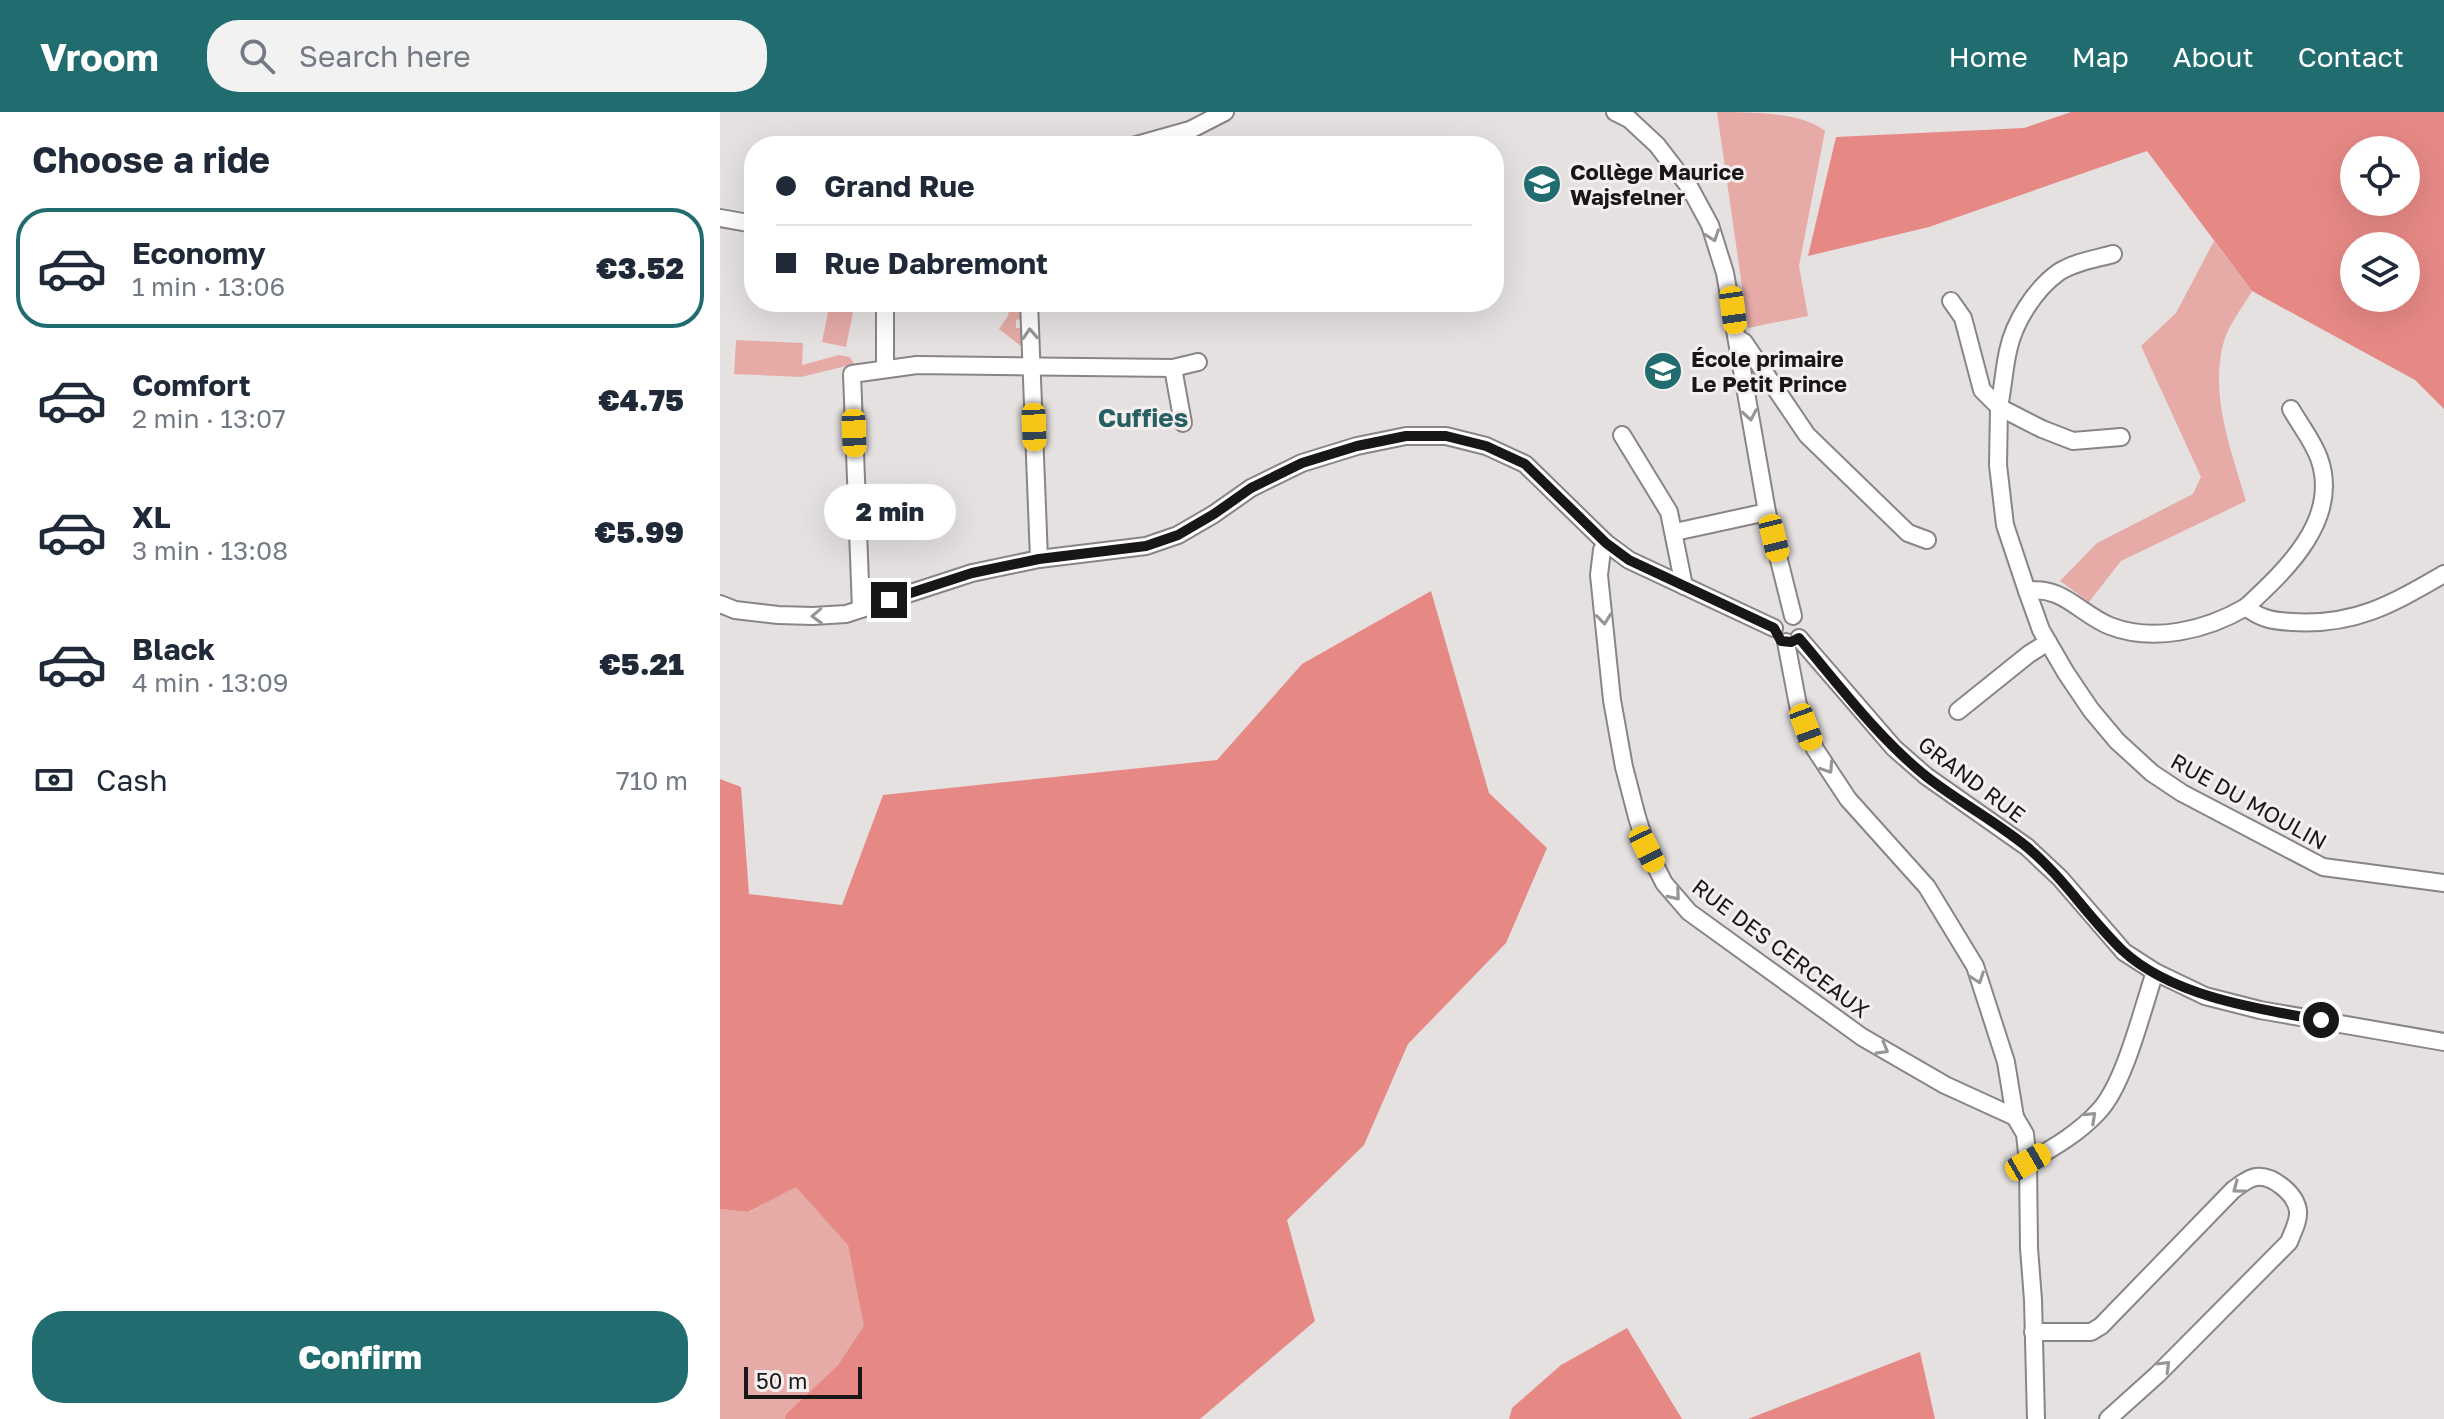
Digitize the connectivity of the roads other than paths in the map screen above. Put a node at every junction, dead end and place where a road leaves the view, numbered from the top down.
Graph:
1 (1225, 112) edge
2 (1615, 112) edge
3 (1169, 136) edge
4 (720, 218) edge
5 (744, 222) edge
6 (2113, 254) dead end
7 (1951, 301) dead end
8 (885, 312) edge
9 (1029, 312) edge
10 (1737, 338) junction
11 (1198, 362) dead end
12 (1032, 366) junction
13 (1173, 368) junction
14 (885, 369) junction
15 (1999, 407) junction
16 (2291, 409) dead end
17 (1183, 423) dead end
18 (1622, 435) dead end
19 (2121, 437) dead end
20 (1767, 512) junction
21 (1675, 532) junction
22 (1927, 540) dead end
23 (1606, 543) junction
24 (1039, 559) junction
25 (2444, 574) edge
26 (1684, 586) junction
27 (2027, 591) junction
28 (720, 604) edge
29 (2246, 607) junction
30 (861, 609) junction
31 (1793, 616) junction
32 (1774, 628) junction
33 (1792, 640) junction
34 (2048, 642) junction
35 (1958, 711) dead end
36 (2444, 883) edge
37 (2155, 972) junction
38 (2444, 1042) edge
39 (2015, 1117) junction
40 (2028, 1162) junction
41 (2033, 1332) junction
42 (2036, 1419) edge
43 (2108, 1419) edge

1 - 3 street
2 -> 10 street
4 - 5 street
6 - 15 street, RUE DU MOULIN
7 - 15 street
8 - 14 street
12 -> 9 street
10 -> 20 street
10 - 22 street
11 - 13 street
12 - 13 street
12 - 14 street
12 - 24 street
13 - 17 street
14 - 30 street
15 - 19 street
15 - 27 street, RUE DU MOULIN
16 - 29 street
18 - 21 street
20 - 21 street
20 - 31 street
21 - 26 street
23 - 24 street
23 - 26 street
23 -> 39 street, RUE DES CERCEAUX
24 - 30 street
25 - 29 street
26 - 32 street
27 - 29 street
27 - 34 street, RUE DU MOULIN
30 -> 28 street
31 - 32 street
31 - 33 street
32 - 33 street
33 - 37 street, GRAND RUE
33 -> 39 street
34 - 35 street
34 - 36 street, RUE DU MOULIN
37 - 38 street, GRAND RUE
40 -> 37 street
39 - 40 street
40 - 41 street
41 - 42 street
43 -> 41 street

